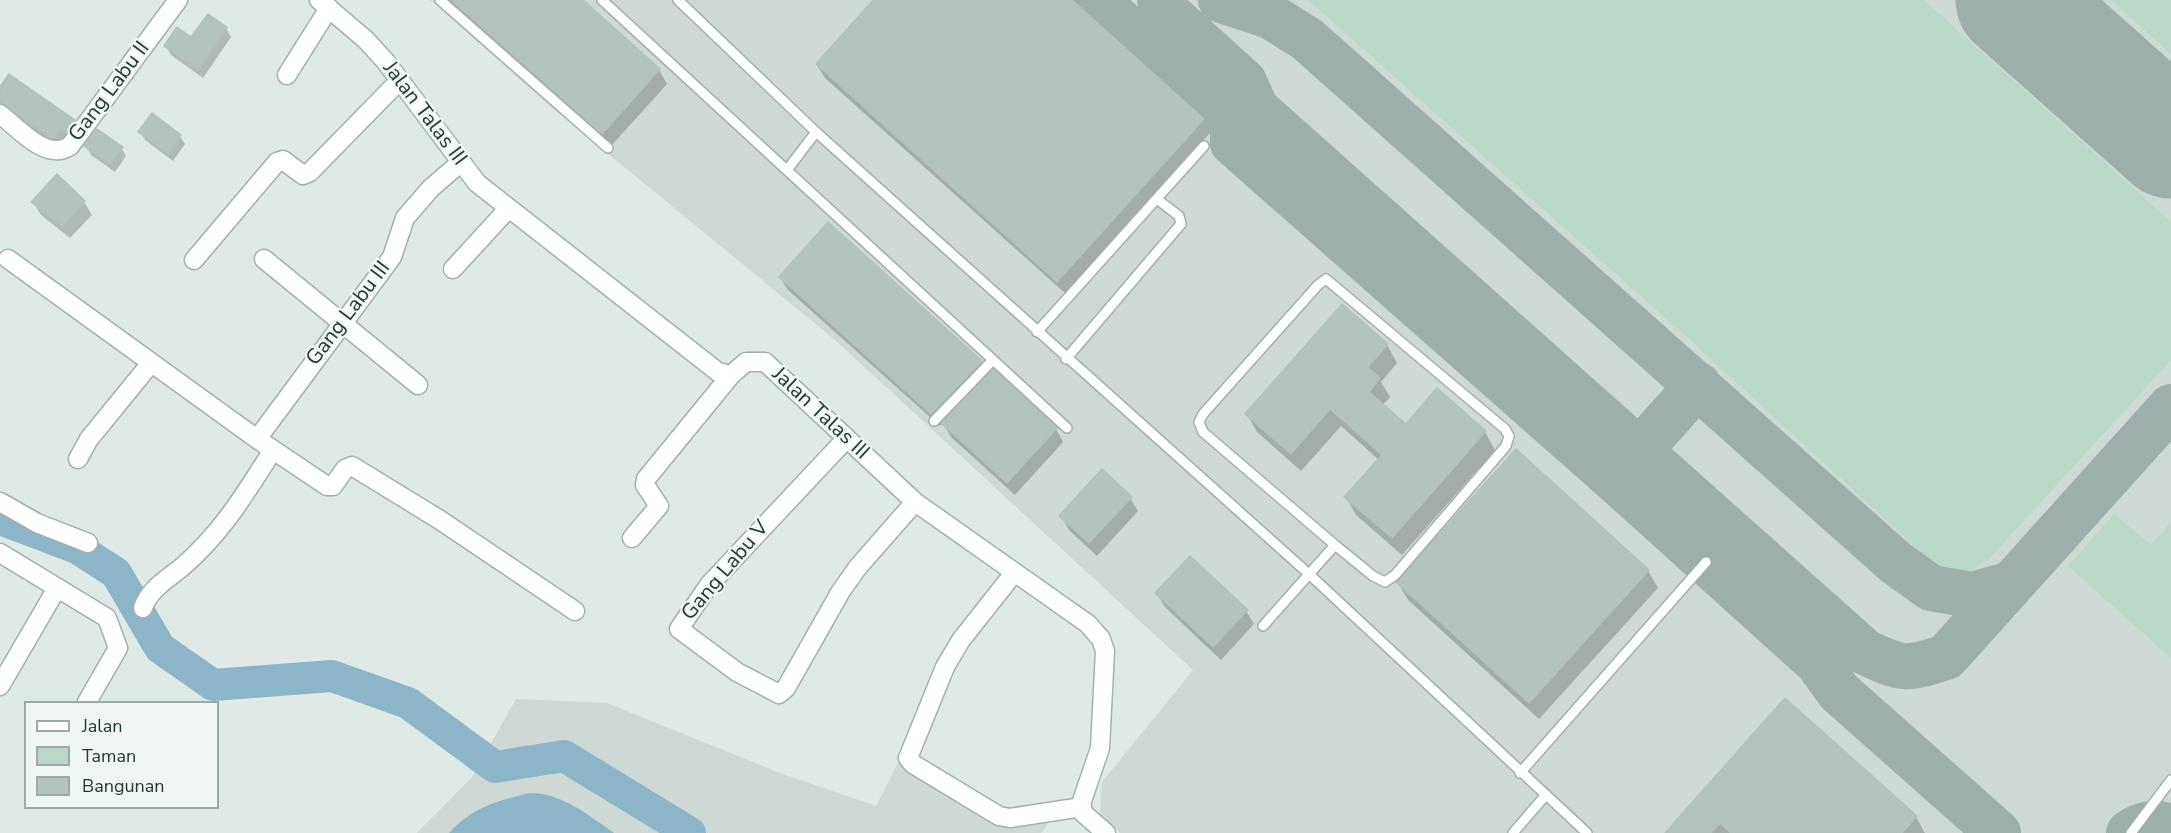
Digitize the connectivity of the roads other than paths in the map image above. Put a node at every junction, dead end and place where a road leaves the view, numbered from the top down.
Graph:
1 (178, 0) edge
2 (440, 0) edge
3 (602, 0) edge
4 (678, 0) edge
5 (324, 4) edge
6 (287, 75) dead end
7 (399, 81) junction
8 (0, 114) edge
9 (816, 132) junction
10 (1204, 146) dead end
11 (608, 148) dead end
12 (460, 163) junction
13 (787, 170) junction
14 (1157, 199) junction
15 (508, 209) junction
16 (8, 259) dead end
17 (194, 260) dead end
18 (264, 260) dead end
19 (453, 269) dead end
20 (343, 322) junction
21 (1037, 332) junction
22 (1066, 359) junction
23 (993, 360) junction
24 (152, 363) junction
25 (731, 375) junction
26 (418, 385) dead end
27 (934, 421) dead end
28 (1067, 428) dead end
29 (257, 439) junction
30 (846, 439) junction
31 (273, 450) junction
32 (78, 459) dead end
33 (0, 502) edge
34 (915, 502) junction
35 (632, 538) dead end
36 (88, 543) dead end
37 (1335, 545) junction
38 (0, 553) edge
39 (1706, 562) dead end
40 (1014, 573) junction
41 (1310, 575) junction
42 (57, 588) junction
43 (143, 608) dead end
44 (575, 611) dead end
45 (1263, 626) dead end
46 (0, 686) edge
47 (88, 701) edge
48 (1520, 773) junction
49 (2171, 780) edge
50 (1545, 796) junction
51 (1082, 807) junction
52 (1106, 833) edge
53 (1513, 833) edge
54 (1587, 833) edge
55 (2131, 833) edge

1 - 8 street, Gang Labu II
2 - 11 lane
3 - 13 lane
4 - 9 lane
5 - 6 street
5 - 7 street, Jalan Talas III
7 - 12 street, Jalan Talas III
7 - 17 street
9 - 13 lane
9 - 21 lane
10 - 14 lane
12 - 15 street, Jalan Talas III
12 - 20 street, Gang Labu III
13 - 23 lane
14 - 21 lane
14 - 22 lane
15 - 19 street
15 - 25 street, Jalan Talas III
16 - 24 street
18 - 20 street
20 - 26 street
20 - 29 street, Gang Labu III
21 - 22 lane
22 - 41 lane
23 - 27 lane
23 - 28 lane
24 - 29 street
24 - 32 street
25 - 30 street, Jalan Talas III
25 - 35 street
29 - 31 street
30 - 34 street, Jalan Talas III
30 - 34 street, Gang Labu V
31 - 43 street
31 - 44 street
33 - 36 street
34 - 40 street, Jalan Talas III
37 - 37 lane
37 - 41 lane
38 - 42 street
39 - 48 lane
40 - 51 street, Jalan Talas III
40 - 51 street
41 - 45 lane
41 - 48 lane
42 - 46 street
42 - 47 street
48 - 50 lane
49 - 55 lane
50 - 53 lane
50 - 54 lane
51 - 52 street

